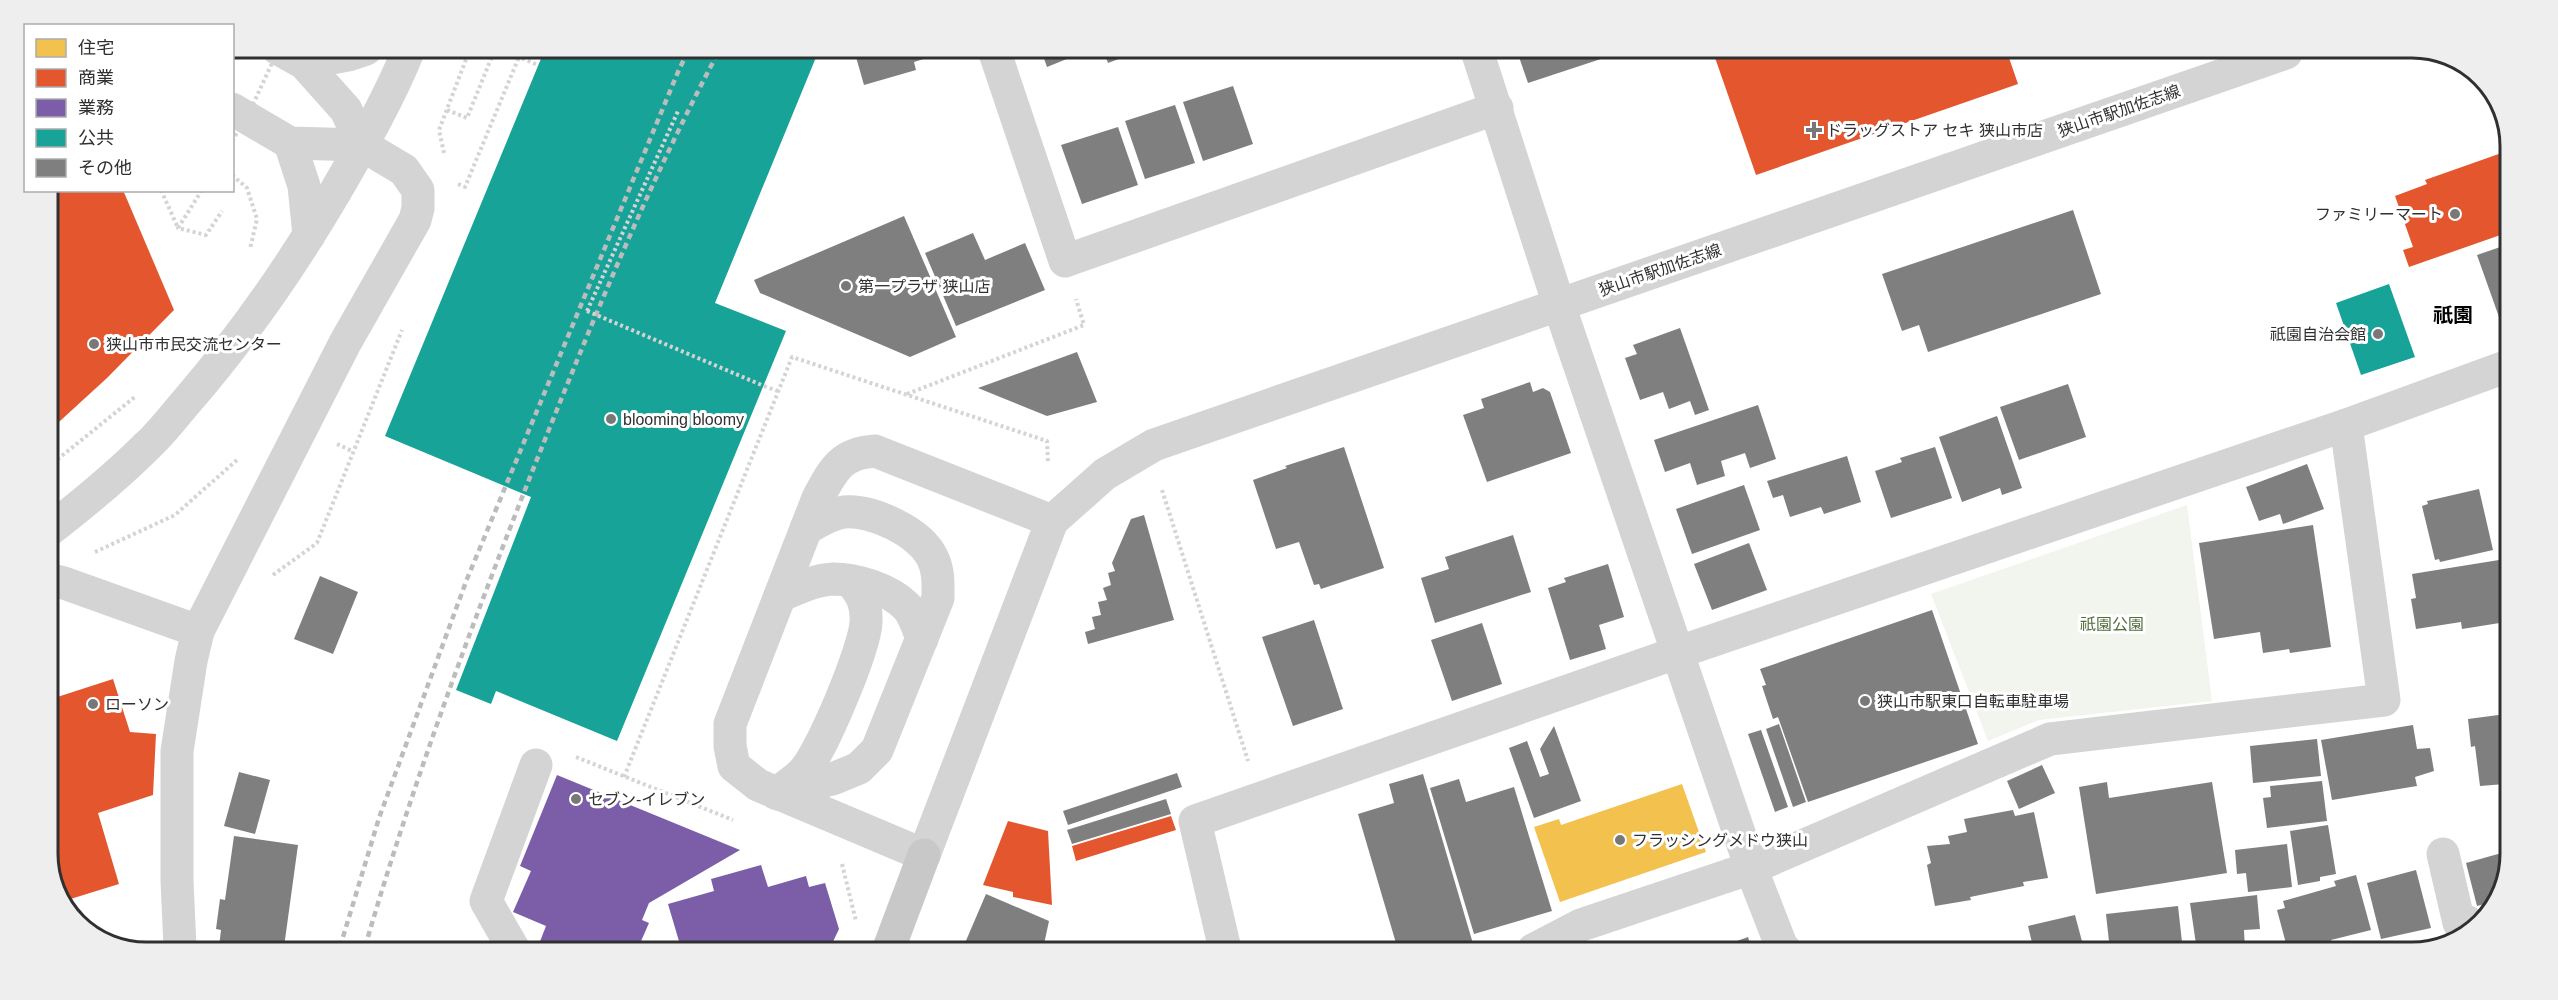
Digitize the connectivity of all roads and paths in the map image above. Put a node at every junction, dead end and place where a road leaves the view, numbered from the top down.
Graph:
1 (282, 59) edge
2 (292, 59) edge
3 (405, 59) edge
4 (491, 59) edge
5 (518, 59) edge
6 (524, 59) edge
7 (997, 59) edge
8 (1480, 59) edge
9 (2269, 59) edge
10 (538, 65) dead end
11 (1497, 108) junction
12 (679, 109) dead end
13 (234, 110) edge
14 (447, 110) dead end
15 (234, 138) edge
16 (290, 143) junction
17 (362, 145) junction
18 (234, 177) edge
19 (468, 180) dead end
20 (162, 192) edge
21 (201, 192) edge
22 (222, 212) dead end
23 (178, 228) junction
24 (307, 240) junction
25 (250, 250) dead end
26 (1065, 261) junction
27 (1559, 305) junction
28 (2499, 369) edge
29 (143, 389) dead end
30 (778, 391) dead end
31 (905, 394) dead end
32 (2346, 425) junction
33 (246, 451) dead end
34 (59, 458) edge
35 (1162, 490) dead end
36 (1052, 521) junction
37 (59, 523) edge
38 (806, 529) junction
39 (86, 556) dead end
40 (850, 581) junction
41 (59, 582) edge
42 (780, 596) junction
43 (198, 631) junction
44 (922, 639) junction
45 (1679, 652) junction
46 (536, 765) joint
47 (777, 794) junction
48 (1260, 798) junction
49 (744, 824) dead end
50 (2443, 854) dead end
51 (924, 855) junction
52 (842, 862) dead end
53 (1751, 868) junction
54 (2466, 922) edge
55 (856, 924) dead end
56 (180, 942) edge
57 (510, 942) edge
58 (891, 942) edge
59 (1223, 942) edge
60 (1548, 942) edge
61 (1780, 942) edge

1 - 15 path, bridge
2 - 17 street
3 - 17 street
4 - 14 path
5 - 19 path
6 - 10 path
7 - 26 street
8 - 11 street
9 - 27 street, 狭山市駅加佐志線
11 - 26 street
11 - 27 street
12 - 30 path, bridge
13 - 16 street
16 - 17 street
16 - 24 street
17 - 24 street
17 - 43 street
18 - 25 path
20 - 23 path
21 - 23 path
22 - 23 path
24 - 37 street
26 - 31 path
27 - 36 street, 狭山市駅加佐志線
27 - 45 street
28 - 32 street
29 - 34 path
32 - 45 street
32 - 53 street
33 - 39 path
35 - 48 path
36 - 38 street
36 - 51 street
38 - 42 street
38 - 44 street
40 - 42 street
40 - 44 street
40 - 47 street
41 - 43 street
42 - 47 street
43 - 56 street
44 - 47 street
45 - 48 street
45 - 53 street
46 - 49 path
46 - 57 street
47 - 51 street
48 - 59 street
50 - 54 street
51 - 58 main road
52 - 55 path
53 - 60 street
53 - 61 street

